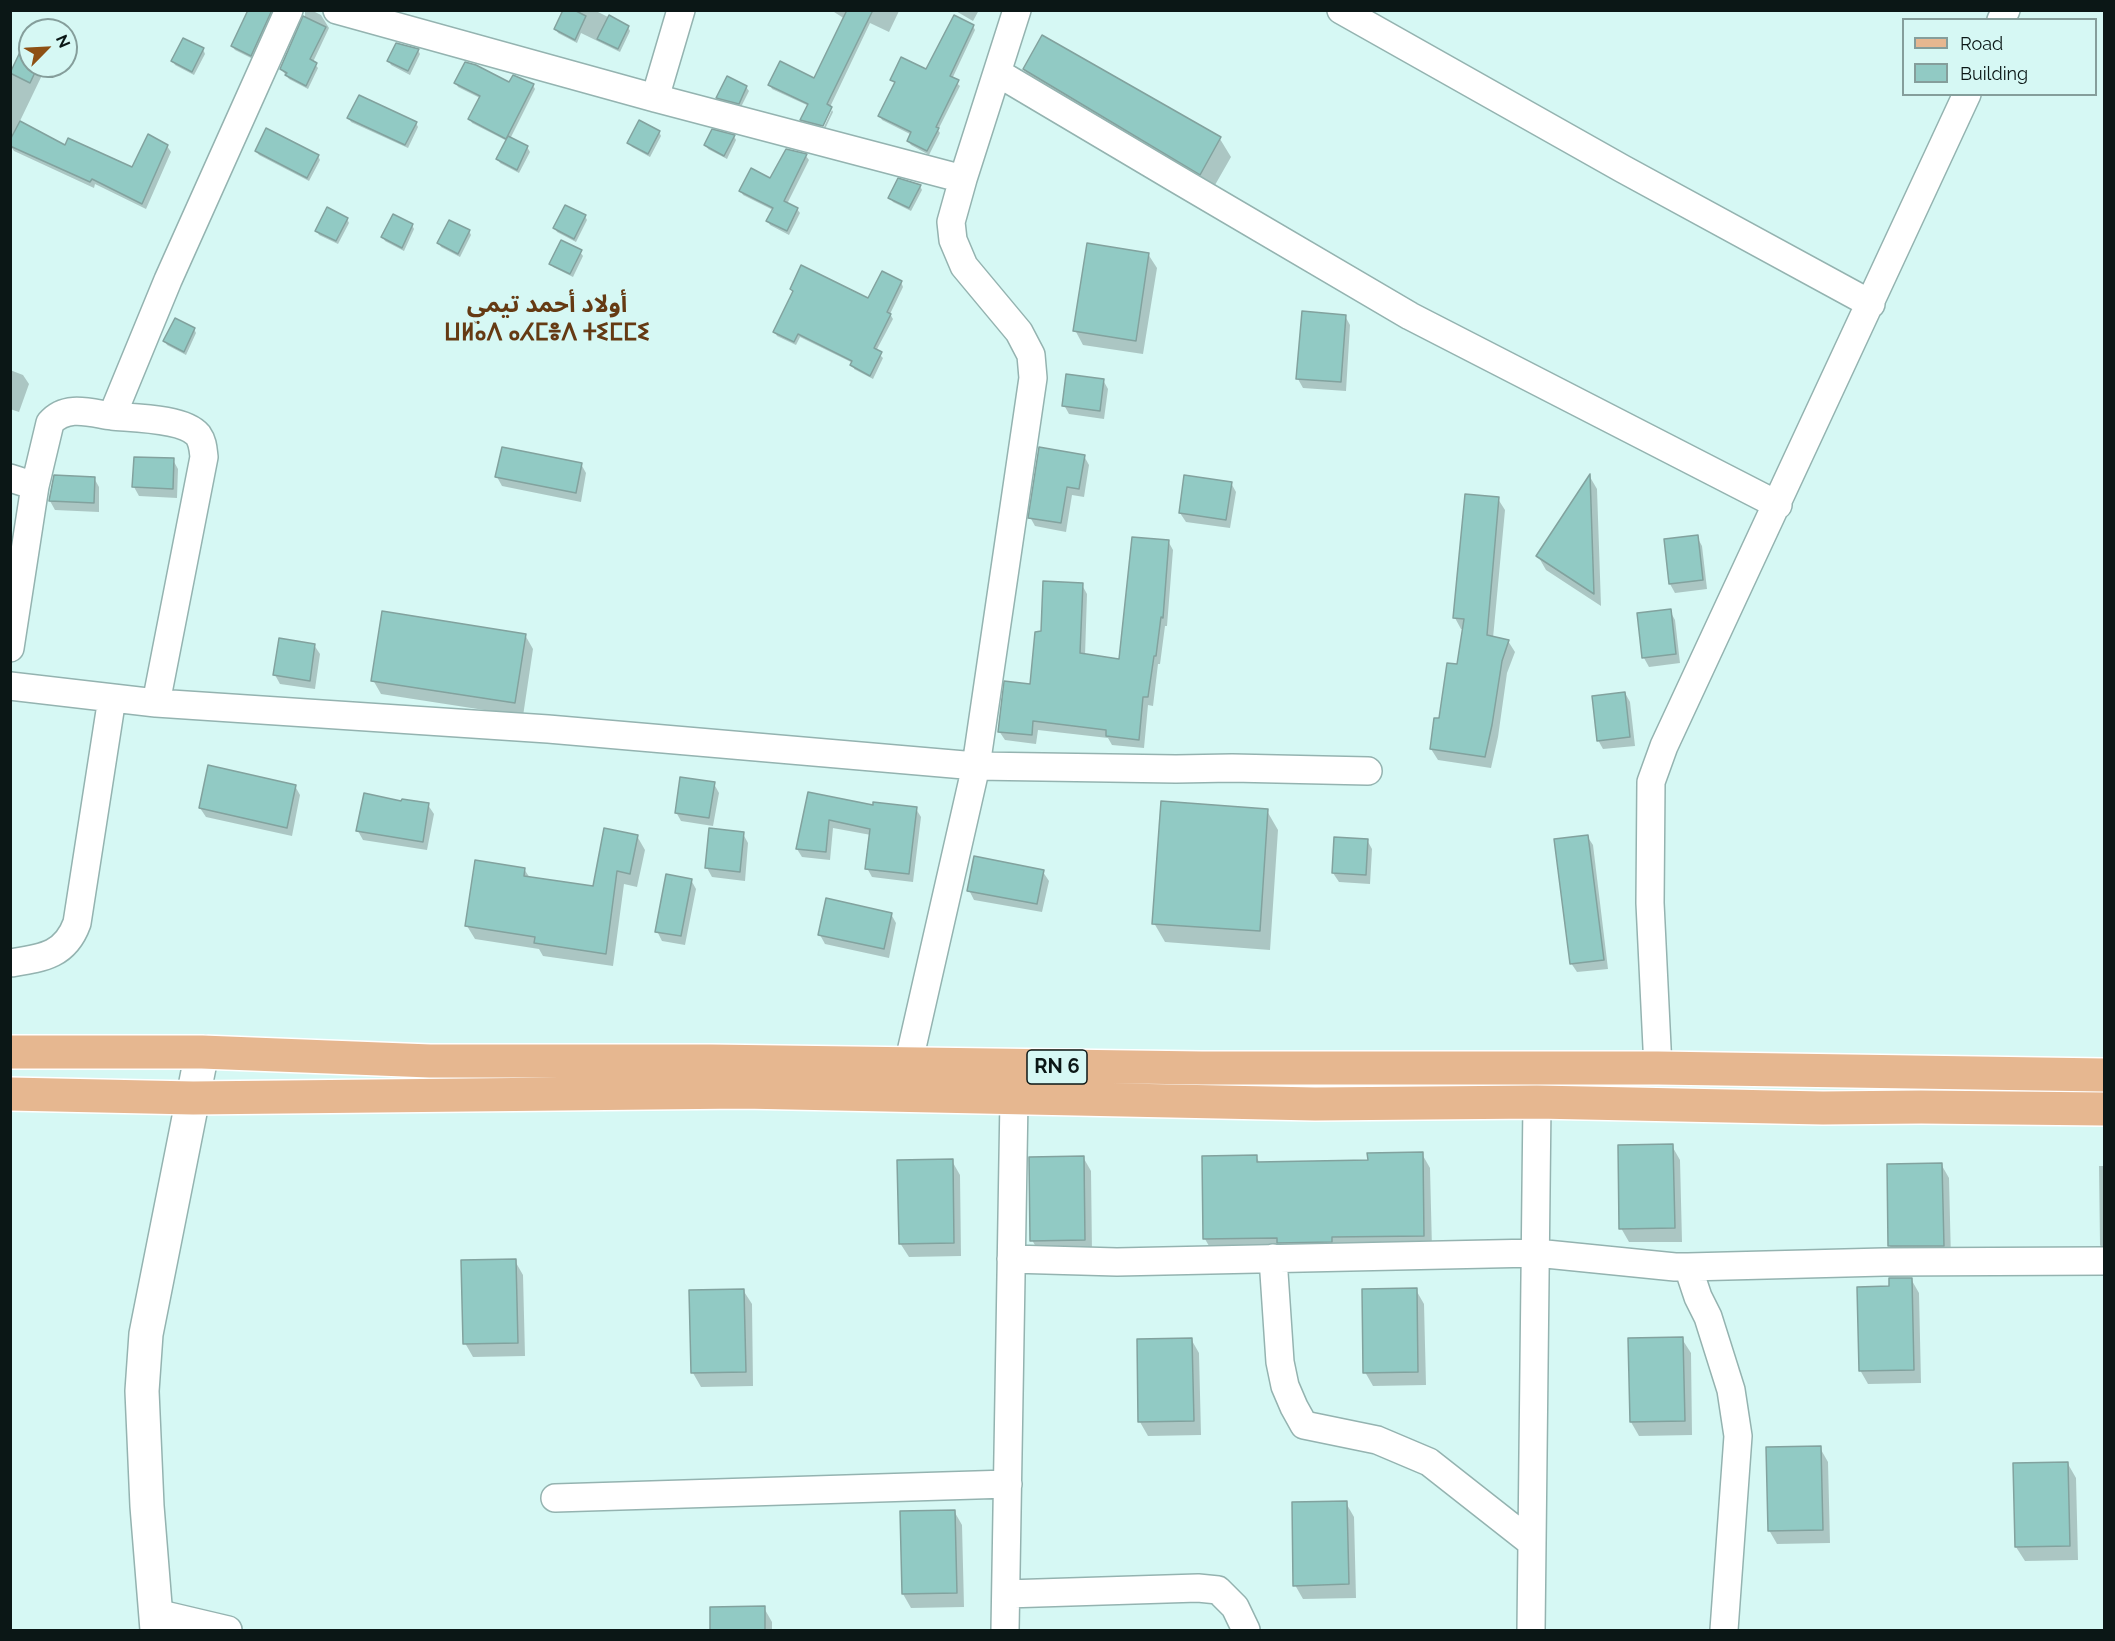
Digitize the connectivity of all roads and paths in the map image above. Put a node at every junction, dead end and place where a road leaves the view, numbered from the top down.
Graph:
1 (289, 10) edge
2 (337, 10) edge
3 (681, 10) edge
4 (1017, 10) edge
5 (1341, 10) edge
6 (998, 73) junction
7 (1966, 96) edge
8 (655, 98) junction
9 (963, 179) junction
10 (1871, 304) junction
11 (111, 416) junction
12 (23, 482) edge
13 (1778, 505) junction
14 (10, 648) edge
15 (10, 686) edge
16 (112, 698) junction
17 (156, 703) junction
18 (976, 766) junction
19 (1368, 771) dead end
20 (10, 963) edge
21 (10, 1052) edge
22 (202, 1052) junction
23 (1658, 1068) junction
24 (2104, 1075) edge
25 (906, 1080) junction
26 (10, 1094) edge
27 (193, 1098) junction
28 (1014, 1099) junction
29 (1537, 1102) junction
30 (2104, 1109) edge
31 (1536, 1253) junction
32 (1273, 1258) junction
33 (1011, 1259) junction
34 (2104, 1261) edge
35 (1688, 1267) junction
36 (1008, 1485) junction
37 (555, 1498) dead end
38 (1532, 1543) junction
39 (1006, 1594) junction
40 (157, 1622) edge
41 (228, 1630) edge
42 (1005, 1630) edge
43 (1246, 1630) edge
44 (1531, 1630) edge
45 (1724, 1630) edge

1 - 11 street
2 - 8 street
3 - 8 street
4 - 6 street
5 - 10 street
6 - 9 street
6 - 13 street
7 - 10 street
8 - 9 street
9 - 18 street
10 - 13 street
11 - 12 street
11 - 17 street
12 - 14 street
13 - 23 street
15 - 16 street
16 - 17 street
16 - 20 street
17 - 18 street
18 - 19 street
18 - 25 street
21 - 22 main road, RN 6
22 - 25 main road, RN 6
22 - 27 street
23 - 24 main road, RN 6
23 - 25 main road, RN 6
25 - 27 main road, RN 6
25 - 28 main road, RN 6
26 - 27 main road, RN 6
27 - 40 street
28 - 29 main road, RN 6
28 - 33 street
29 - 30 main road, RN 6
29 - 31 street
31 - 32 street
31 - 35 street
31 - 38 street
32 - 33 street
32 - 38 street
33 - 36 street
34 - 35 street
35 - 45 street
36 - 37 street
36 - 39 street
38 - 44 street
39 - 42 street
39 - 43 street
40 - 41 street

